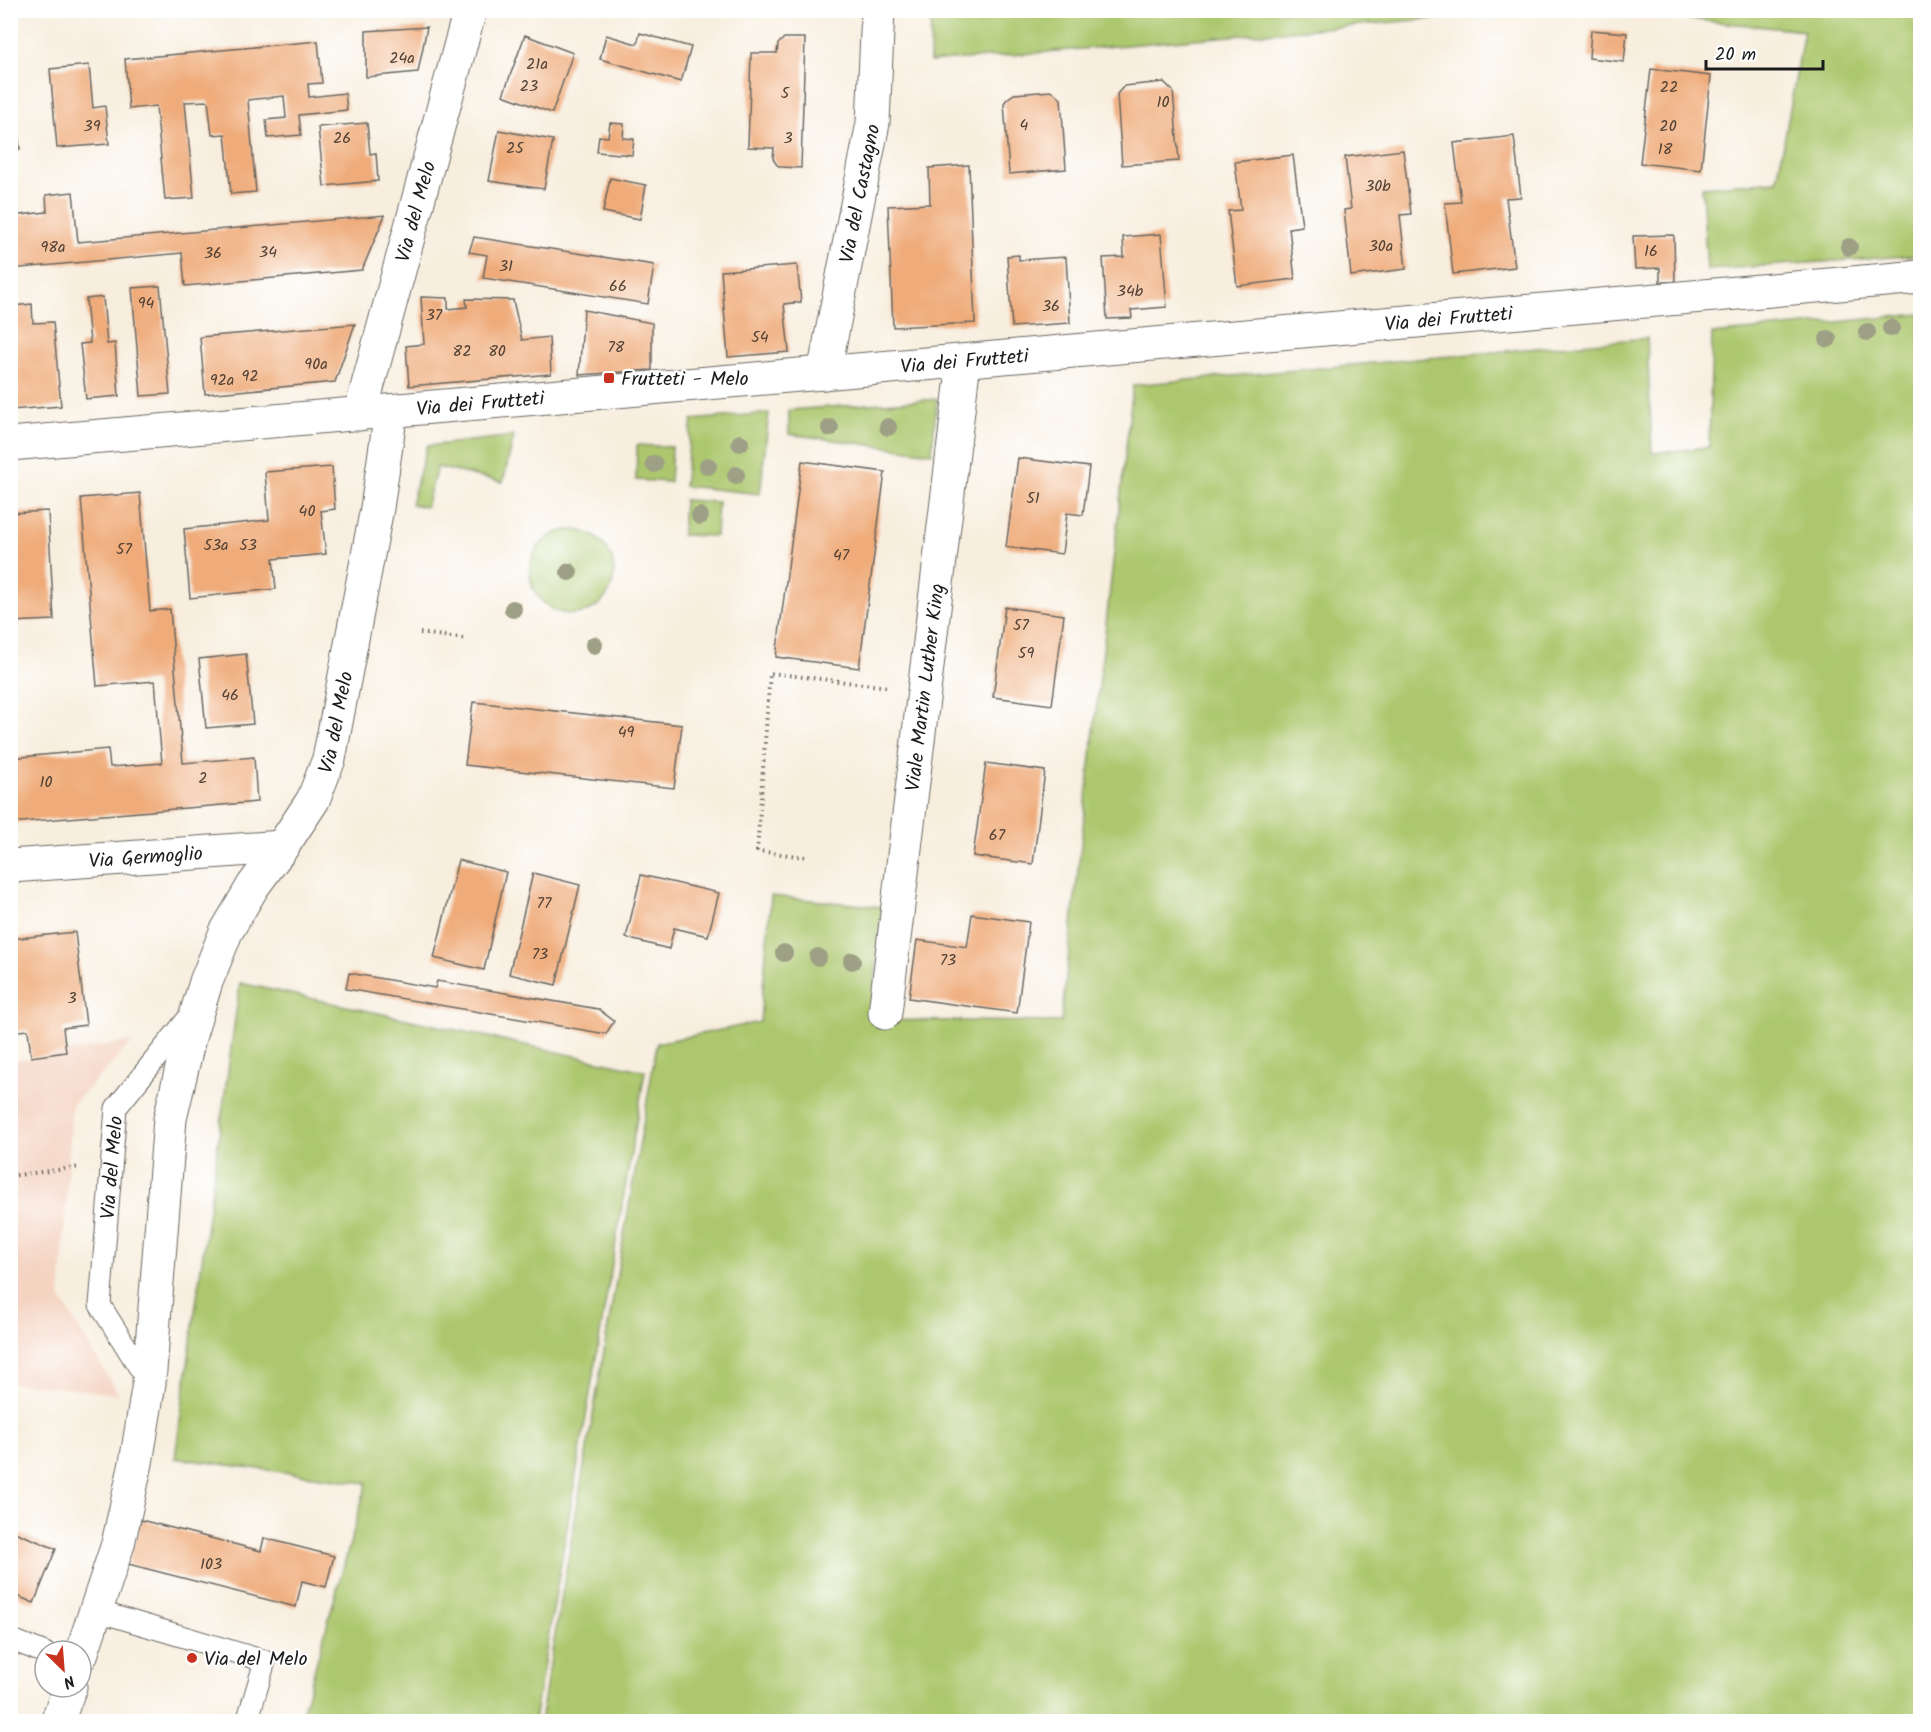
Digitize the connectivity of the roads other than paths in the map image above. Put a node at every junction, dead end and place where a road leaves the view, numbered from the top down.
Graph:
1 (470, 10) edge
2 (878, 10) edge
3 (1920, 277) edge
4 (964, 361) junction
5 (824, 373) junction
6 (375, 412) junction
7 (10, 444) edge
8 (282, 847) junction
9 (10, 866) edge
10 (199, 1004) junction
11 (885, 1013) dead end
12 (149, 1383) junction
13 (97, 1611) junction
14 (87, 1639) edge
15 (10, 1640) edge
16 (33, 1649) edge
17 (65, 1699) edge
18 (57, 1722) edge
19 (247, 1722) edge

1 - 6 street, Via del Melo
2 - 5 street, Via del Castagno
3 - 4 street, Via dei Frutteti
4 - 5 street, Via dei Frutteti
4 - 11 street, Viale Martin Luther King
5 - 6 street, Via dei Frutteti
6 - 7 street, Via dei Frutteti
6 - 8 street, Via del Melo
8 - 9 street, Via Germoglio
8 - 10 street, Via del Melo
10 - 12 street, Via del Melo
10 - 12 lane, Via del Melo
12 - 13 street, Via del Melo
13 - 14 street, Via del Melo
13 - 19 lane
15 - 16 lane
17 - 18 street

